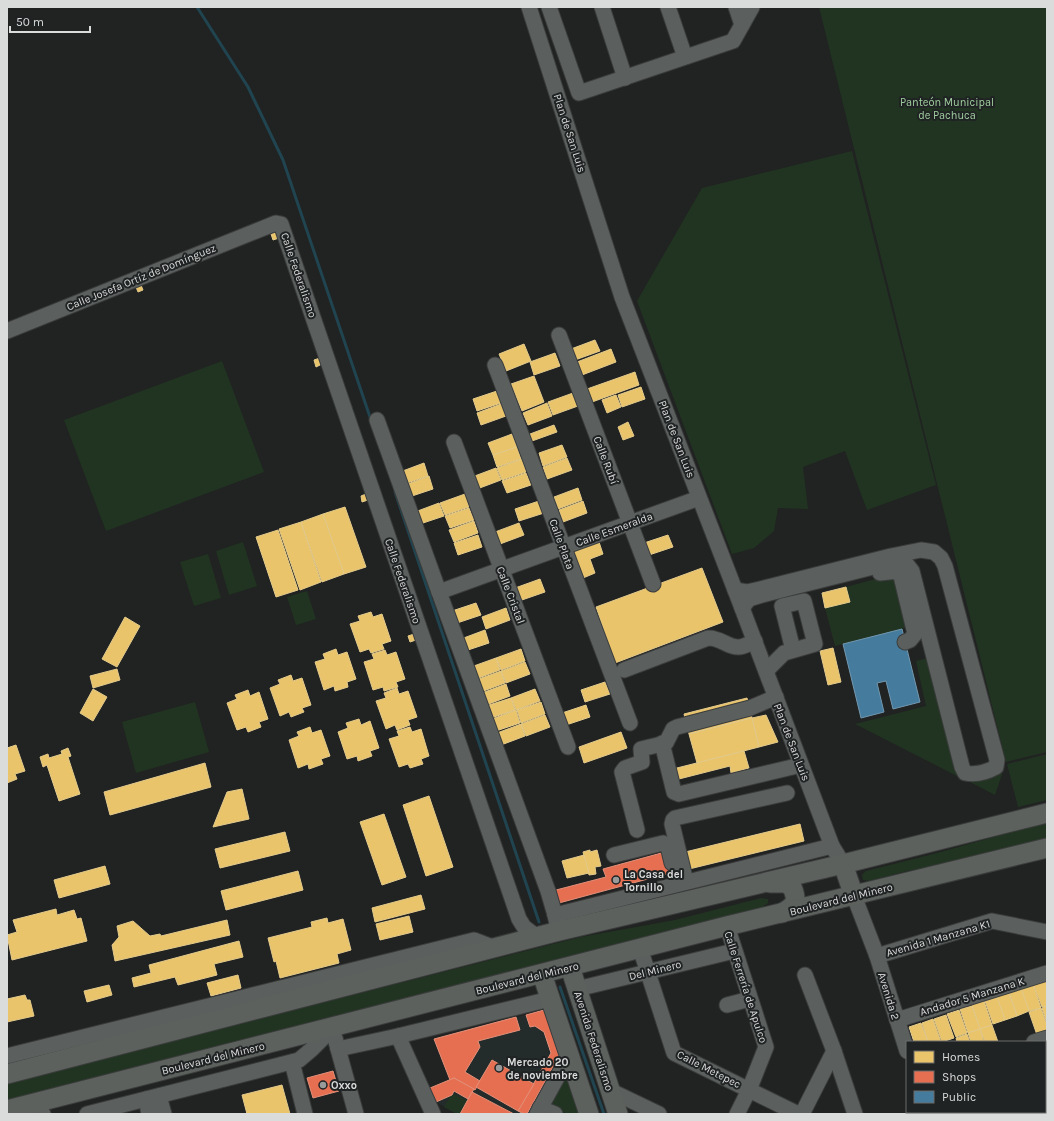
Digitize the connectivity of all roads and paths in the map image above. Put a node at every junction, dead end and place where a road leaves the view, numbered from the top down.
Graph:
1 (529, 7) edge
2 (549, 7) edge
3 (602, 7) edge
4 (668, 7) edge
5 (736, 7) edge
6 (752, 7) edge
7 (742, 25) junction
8 (685, 58) junction
9 (625, 78) junction
10 (276, 223) joint
11 (7, 331) edge
12 (559, 335) dead end
13 (495, 365) dead end
14 (378, 420) dead end
15 (454, 442) dead end
16 (699, 498) junction
17 (630, 523) junction
18 (564, 547) junction
19 (502, 570) junction
20 (653, 584) dead end
21 (735, 590) junction
22 (439, 592) junction
23 (742, 608) junction
24 (748, 623) junction
25 (755, 641) junction
26 (905, 642) dead end
27 (793, 650) dead end
28 (624, 670) dead end
29 (766, 671) junction
30 (776, 697) junction
31 (630, 723) dead end
32 (662, 744) junction
33 (568, 747) dead end
34 (801, 765) junction
35 (787, 793) dead end
36 (1047, 813) edge
37 (637, 830) dead end
38 (832, 846) junction
39 (1047, 848) edge
40 (614, 855) dead end
41 (843, 864) junction
42 (681, 883) junction
43 (764, 883) junction
44 (854, 896) junction
45 (782, 913) junction
46 (557, 923) junction
47 (727, 926) junction
48 (1047, 932) edge
49 (537, 937) junction
50 (495, 948) junction
51 (640, 948) junction
52 (734, 951) junction
53 (877, 956) junction
54 (570, 967) junction
55 (647, 972) junction
56 (1047, 973) edge
57 (542, 974) junction
58 (805, 975) dead end
59 (577, 989) junction
60 (550, 999) junction
61 (750, 999) junction
62 (727, 1005) dead end
63 (897, 1020) junction
64 (333, 1028) junction
65 (398, 1036) junction
66 (1047, 1038) edge
67 (1037, 1041) edge
68 (906, 1048) edge
69 (338, 1049) junction
70 (834, 1051) junction
71 (7, 1056) edge
72 (569, 1056) junction
73 (292, 1062) junction
74 (7, 1074) edge
75 (609, 1090) junction
76 (749, 1090) junction
77 (152, 1098) junction
78 (15, 1108) edge
79 (539, 1111) edge
80 (43, 1114) edge
81 (87, 1114) edge
82 (149, 1114) edge
83 (164, 1114) edge
84 (305, 1114) edge
85 (356, 1114) edge
86 (433, 1114) edge
87 (555, 1114) edge
88 (589, 1114) edge
89 (618, 1114) edge
90 (659, 1114) edge
91 (737, 1114) edge
92 (798, 1114) edge
93 (802, 1114) edge
94 (855, 1114) edge

1 - 16 street, Plan de San Luis
2 - 9 street
3 - 9 street
4 - 8 street
5 - 7 street
6 - 7 street
7 - 8 street
8 - 9 street
10 - 11 street, Calle Josefa Ortíz de Domínguez
10 - 49 street, Calle Federalismo
12 - 17 street, Calle Rubí
13 - 18 street, Calle Plata
14 - 22 street
15 - 19 street, Calle Cristal
16 - 17 street, Calle Esmeralda
16 - 21 street, Plan de San Luis
17 - 18 street, Calle Esmeralda
17 - 20 street, Calle Rubí
18 - 19 street, Calle Esmeralda
18 - 31 street, Calle Plata
19 - 22 street, Calle Esmeralda
19 - 33 street, Calle Cristal
21 - 23 street, Plan de San Luis
21 - 23 street
22 - 46 street
23 - 24 street, Plan de San Luis
24 - 25 street, Plan de San Luis
24 - 26 street
25 - 28 street
25 - 29 street, Plan de San Luis
27 - 29 street
29 - 30 street, Plan de San Luis
30 - 32 street
30 - 34 street, Plan de San Luis
32 - 34 street
32 - 37 street
34 - 38 street, Plan de San Luis
35 - 42 street
36 - 41 main road
38 - 41 street, Plan de San Luis
38 - 42 street
39 - 44 main road, Boulevard del Minero
40 - 42 street
41 - 43 main road
41 - 44 main road
42 - 46 street
43 - 45 main road
43 - 46 main road
44 - 45 main road, Boulevard del Minero
44 - 53 street, Avenida 2
45 - 47 main road, Boulevard del Minero
46 - 49 main road
47 - 51 main road, Boulevard del Minero
47 - 52 street, Calle Ferrería de Apulco
48 - 53 street, Avenida 1 Manzana K1
49 - 50 main road
50 - 71 street
50 - 74 main road
51 - 54 main road, Boulevard del Minero
51 - 55 street, Calle Metepec
52 - 55 street, Del Minero
52 - 61 street, Calle Ferrería de Apulco
53 - 63 street, Avenida 2
54 - 57 main road, Boulevard del Minero
54 - 59 main road, Avenida Federalismo
55 - 59 street, Del Minero
55 - 76 street, Calle Metepec
56 - 63 street, Andador 5 Manzana K
57 - 60 main road
57 - 64 main road, Boulevard del Minero
58 - 70 street
59 - 75 main road, Avenida Federalismo
60 - 65 street
60 - 72 main road
61 - 62 street
61 - 76 street, Calle Ferrería de Apulco
63 - 68 street, Avenida 2
64 - 69 street
64 - 73 street
64 - 78 main road, Boulevard del Minero
65 - 69 street
65 - 86 street
66 - 67 street
69 - 85 street
70 - 93 street
70 - 94 street
72 - 79 street
72 - 88 main road
73 - 77 street
73 - 84 street
75 - 89 main road, Avenida Federalismo
75 - 90 street
76 - 91 street, Calle Ferrería de Apulco
76 - 92 street, Calle Metepec
77 - 81 street
77 - 82 street
77 - 83 street
78 - 80 street
79 - 87 street

